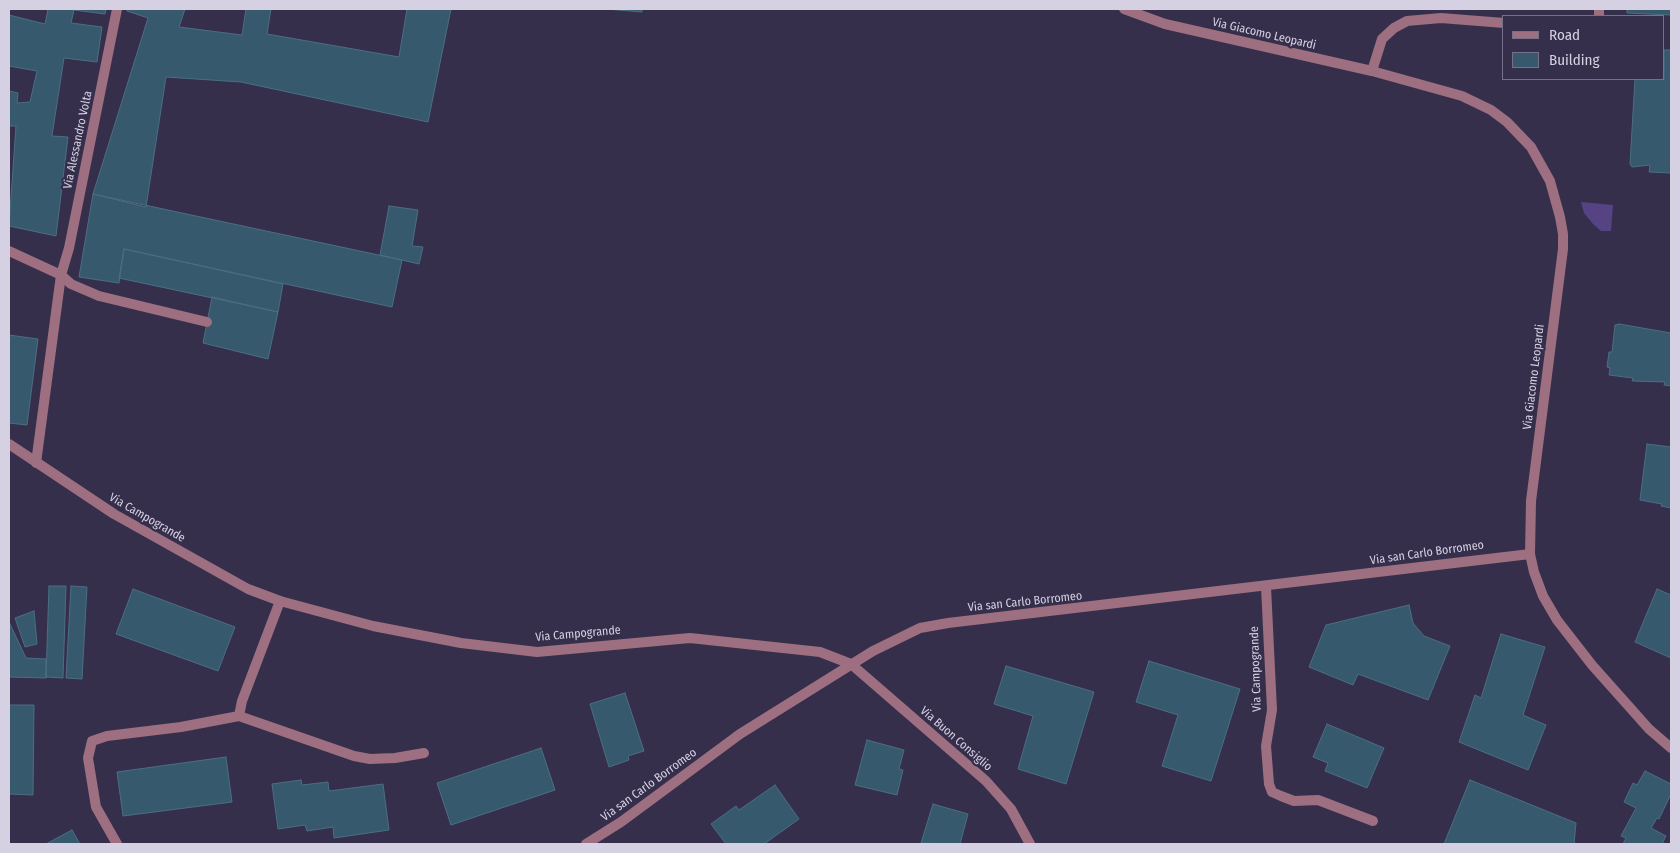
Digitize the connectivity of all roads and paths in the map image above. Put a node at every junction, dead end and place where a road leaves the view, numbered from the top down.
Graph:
1 (117, 9) edge
2 (1124, 9) edge
3 (1502, 23) edge
4 (1372, 70) junction
5 (9, 251) edge
6 (61, 275) junction
7 (207, 322) dead end
8 (9, 444) edge
9 (36, 463) junction
10 (1530, 554) junction
11 (1266, 587) junction
12 (280, 601) junction
13 (851, 664) junction
14 (240, 716) junction
15 (1671, 748) edge
16 (424, 752) dead end
17 (1373, 822) dead end
18 (118, 844) edge
19 (586, 844) edge
20 (1030, 844) edge

1 - 6 street, Via Alessandro Volta
2 - 4 street, Via Giacomo Leopardi
3 - 4 street
4 - 10 street, Via Giacomo Leopardi
5 - 6 street
6 - 7 street
6 - 9 street, Via Alessandro Volta
8 - 9 street, Via Campogrande
9 - 12 street, Via Campogrande
10 - 11 street, Via san Carlo Borromeo
10 - 15 street, Via Giacomo Leopardi
11 - 13 street, Via san Carlo Borromeo
11 - 17 street, Via Campogrande
12 - 13 street, Via Campogrande
12 - 14 street
13 - 19 street, Via san Carlo Borromeo
13 - 20 street, Via Buon Consiglio
14 - 16 street
14 - 18 street

